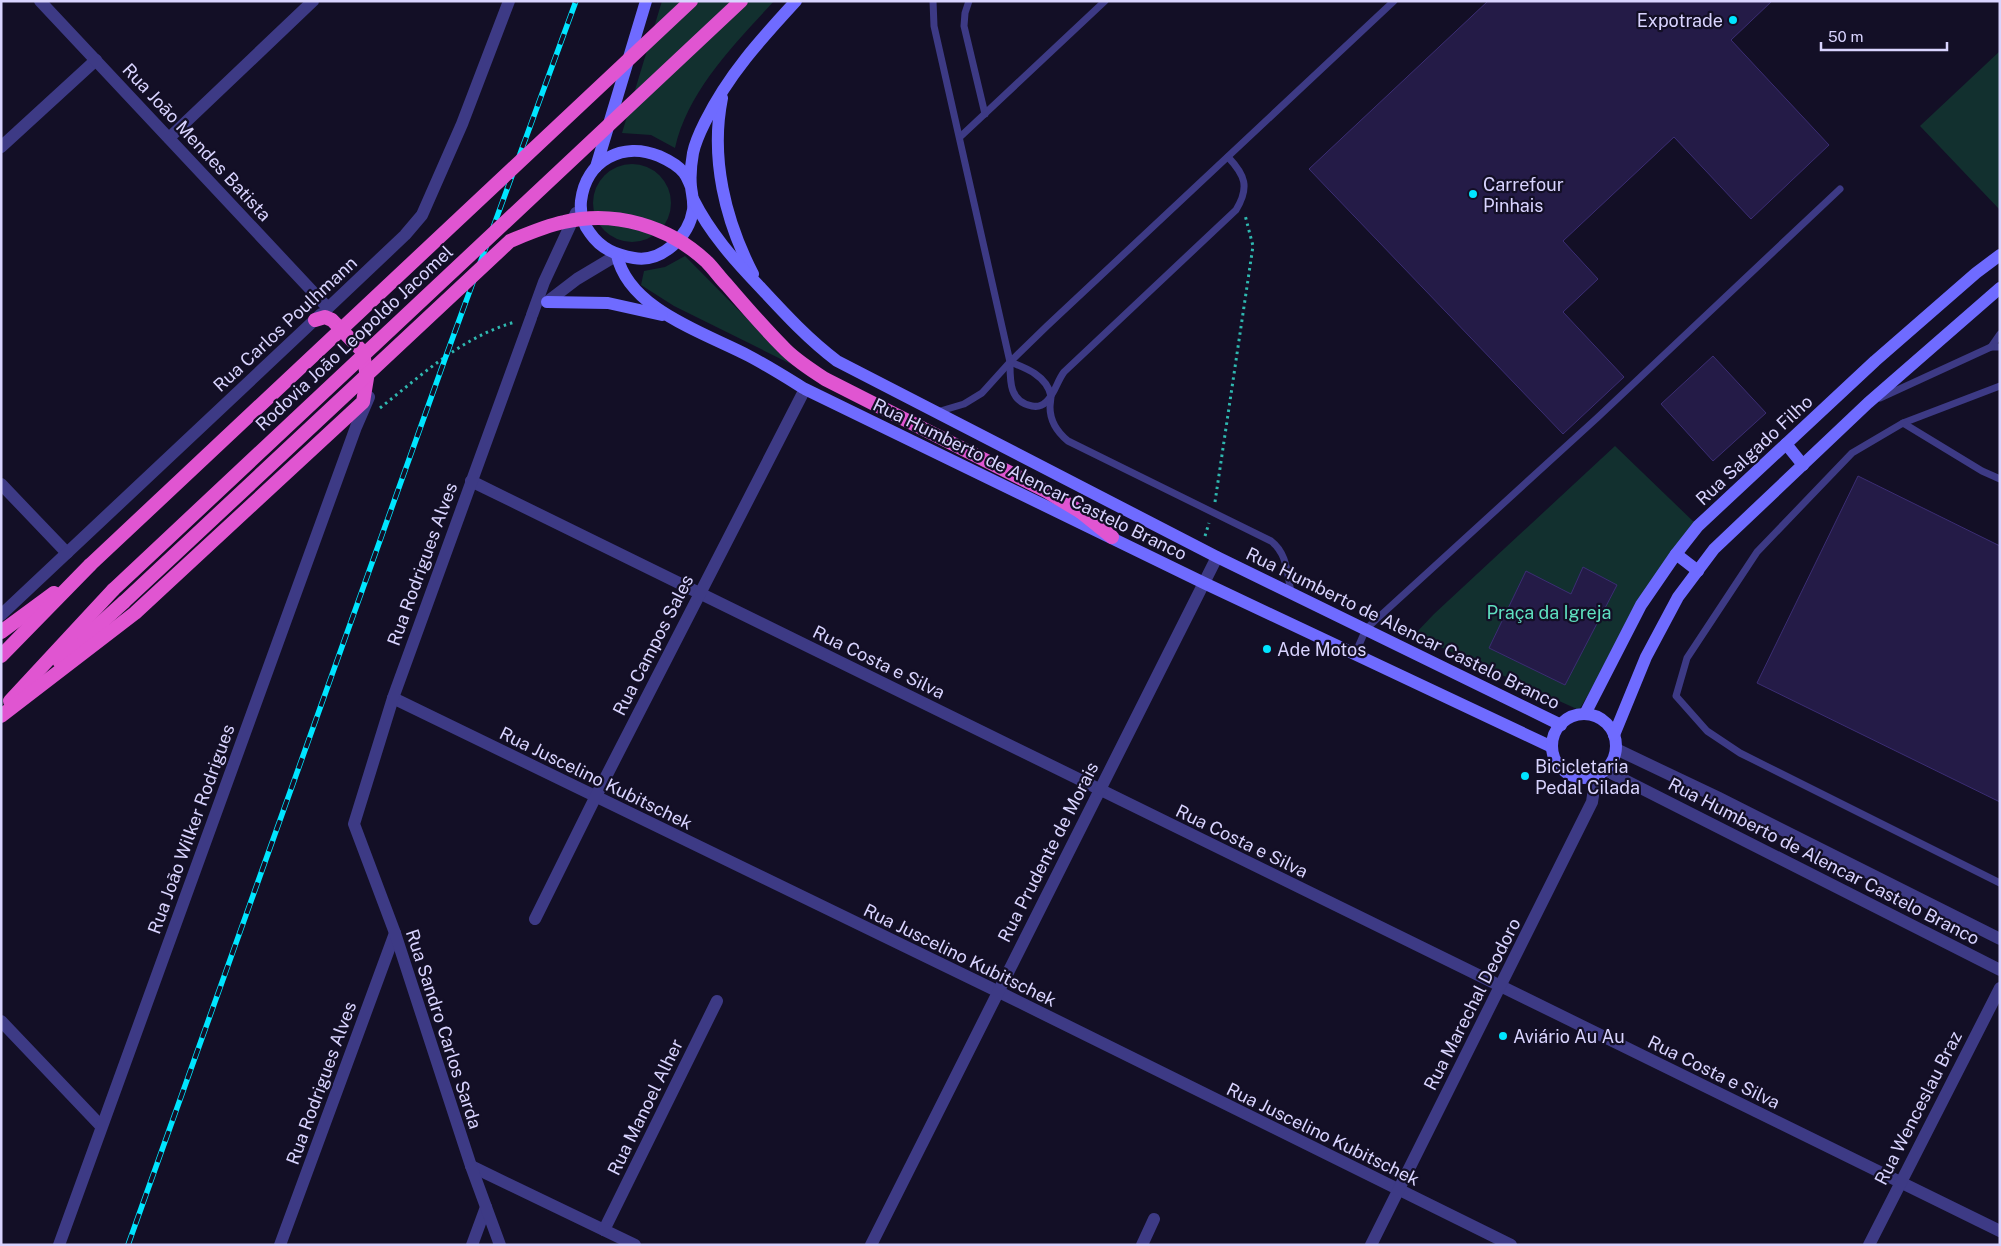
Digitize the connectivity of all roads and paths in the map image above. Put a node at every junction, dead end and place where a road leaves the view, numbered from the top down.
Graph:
1 (40, 1) edge
2 (314, 1) edge
3 (509, 1) edge
4 (646, 1) edge
5 (691, 1) edge
6 (741, 1) edge
7 (796, 1) edge
8 (933, 1) edge
9 (969, 1) edge
10 (1105, 1) edge
11 (1394, 1) edge
12 (96, 60) junction
13 (725, 86) junction
14 (984, 114) junction
15 (960, 137) junction
16 (169, 138) junction
17 (1, 148) edge
18 (1228, 157) junction
19 (596, 167) junction
20 (1840, 189) dead end
21 (692, 193) junction
22 (1242, 200) junction
23 (581, 204) junction
24 (2000, 254) edge
25 (617, 255) junction
26 (760, 288) junction
27 (2000, 288) edge
28 (547, 302) junction
29 (328, 308) junction
30 (531, 317) junction
31 (672, 317) junction
32 (315, 320) junction
33 (2000, 334) edge
34 (1991, 347) junction
35 (2000, 347) edge
36 (1010, 362) junction
37 (2000, 386) edge
38 (805, 389) junction
39 (1051, 396) junction
40 (1868, 403) junction
41 (378, 409) dead end
42 (936, 412) junction
43 (1903, 423) junction
44 (356, 426) joint
45 (1786, 444) junction
46 (1803, 465) junction
47 (2000, 479) edge
48 (471, 481) junction
49 (1, 484) edge
50 (1212, 512) junction
51 (1112, 537) junction
52 (1202, 549) junction
53 (67, 553) junction
54 (1676, 554) junction
55 (1217, 556) junction
56 (90, 565) junction
57 (1698, 571) junction
58 (1204, 583) junction
59 (1291, 592) junction
60 (700, 593) junction
61 (1, 615) edge
62 (1366, 629) junction
63 (1, 632) edge
64 (1355, 654) junction
65 (1, 656) edge
66 (393, 698) junction
67 (1, 714) edge
68 (1585, 714) junction
69 (1561, 725) junction
70 (1614, 735) junction
71 (1552, 747) junction
72 (1616, 749) junction
73 (1601, 773) junction
74 (1098, 790) junction
75 (595, 798) junction
76 (354, 824) joint
77 (2000, 883) edge
78 (536, 919) dead end
79 (394, 933) junction
80 (2000, 938) edge
81 (2000, 970) edge
82 (1501, 987) junction
83 (2000, 988) edge
84 (997, 991) junction
85 (717, 1001) dead end
86 (1, 1021) edge
87 (101, 1126) junction
88 (471, 1166) junction
89 (1900, 1182) junction
90 (1398, 1190) junction
91 (486, 1207) junction
92 (1154, 1219) dead end
93 (604, 1230) junction
94 (2000, 1231) edge
95 (59, 1245) edge
96 (280, 1245) edge
97 (472, 1245) edge
98 (500, 1245) edge
99 (635, 1245) edge
100 (871, 1245) edge
101 (1142, 1245) edge
102 (1371, 1245) edge
103 (1511, 1245) edge
104 (1869, 1245) edge

1 - 12 street, Rua João Mendes Batista
2 - 16 street
3 - 29 street, Rua Carlos Poulhmann
4 - 19 main road
5 - 56 highway, Rodovia João Leopoldo Jacomel, bridge
6 - 67 highway, Rodovia João Leopoldo Jacomel, bridge
7 - 13 main road
8 - 15 lane
9 - 14 lane
10 - 14 lane
11 - 18 lane
12 - 16 street, Rua João Mendes Batista
12 - 17 street
13 - 21 main road
13 - 26 main road
14 - 15 lane
15 - 36 lane
16 - 29 street, Rua João Mendes Batista
18 - 22 lane
18 - 36 lane
19 - 21 main road
19 - 23 main road
20 - 62 lane
21 - 25 main road
21 - 26 main road, Rua Humberto de Alencar Castelo Branco
22 - 39 lane
22 - 50 path
23 - 25 main road
23 - 30 street, Rua Rodrigues Alves
24 - 45 main road, Rua Salgado Filho
25 - 28 street
25 - 31 main road, Rua Humberto de Alencar Castelo Branco
26 - 42 main road, Rua Humberto de Alencar Castelo Branco
27 - 40 main road
28 - 30 street
28 - 31 main road
29 - 32 street, Rua Carlos Poulhmann
29 - 44 street, Rua João Mendes Batista
30 - 41 path
30 - 48 street, Rua Rodrigues Alves
31 - 38 main road, Rua Humberto de Alencar Castelo Branco
32 - 53 street, Rua Carlos Poulhmann
32 - 67 highway
33 - 34 lane
34 - 35 lane
34 - 40 lane
36 - 39 lane
36 - 39 lane
36 - 42 lane
37 - 43 lane
38 - 51 main road, Rua Humberto de Alencar Castelo Branco
38 - 60 street, Rua Campos Sales
39 - 50 lane
40 - 46 main road
42 - 52 main road, Rua Humberto de Alencar Castelo Branco
43 - 47 lane
43 - 77 lane
44 - 87 street, Rua João Wilker Rodrigues
45 - 46 main road
45 - 54 main road, Rua Salgado Filho
46 - 57 main road
48 - 60 street, Rua Costa e Silva
48 - 66 street, Rua Rodrigues Alves
49 - 53 street
50 - 52 path
50 - 59 lane
51 - 58 main road, Rua Humberto de Alencar Castelo Branco
51 - 67 highway, bridge
52 - 55 main road, Rua Humberto de Alencar Castelo Branco
53 - 61 street, Rua Carlos Poulhmann
54 - 57 main road
54 - 68 main road, Rua Salgado Filho
55 - 58 street, Rua Prudente de Morais
55 - 59 main road, Rua Humberto de Alencar Castelo Branco
56 - 63 highway
56 - 65 highway, Rodovia João Leopoldo Jacomel
57 - 70 main road
58 - 64 main road, Rua Humberto de Alencar Castelo Branco
58 - 74 street, Rua Prudente de Morais
59 - 62 main road, Rua Humberto de Alencar Castelo Branco
60 - 74 street, Rua Costa e Silva
60 - 75 street, Rua Campos Sales
62 - 64 lane
62 - 69 main road, Rua Humberto de Alencar Castelo Branco
64 - 71 main road, Rua Humberto de Alencar Castelo Branco
66 - 75 street, Rua Juscelino Kubitschek
66 - 76 street, Rua Rodrigues Alves
68 - 69 main road
68 - 70 main road
69 - 71 main road
70 - 72 main road
71 - 73 main road
72 - 73 main road
72 - 80 street, Rua Humberto de Alencar Castelo Branco
73 - 81 street, Rua Humberto de Alencar Castelo Branco
73 - 82 street, Rua Marechal Deodoro
74 - 82 street, Rua Costa e Silva
74 - 84 street, Rua Prudente de Morais
75 - 78 street, Rua Campos Sales
75 - 84 street, Rua Juscelino Kubitschek
76 - 79 street, Rua Sandro Carlos Sarda
79 - 88 street, Rua Sandro Carlos Sarda
79 - 96 street, Rua Rodrigues Alves
82 - 89 street, Rua Costa e Silva
82 - 90 street, Rua Marechal Deodoro
83 - 89 street, Rua Wenceslau Braz
84 - 90 street, Rua Juscelino Kubitschek
84 - 100 street, Rua Prudente de Morais
85 - 93 street, Rua Manoel Alher
86 - 87 street
87 - 95 street, Rua João Wilker Rodrigues
88 - 91 street, Rua Sandro Carlos Sarda
88 - 93 street
89 - 94 street, Rua Costa e Silva
89 - 104 street, Rua Wenceslau Braz
90 - 102 street, Rua Marechal Deodoro
90 - 103 street, Rua Juscelino Kubitschek
91 - 97 street
91 - 98 street, Rua Sandro Carlos Sarda
92 - 101 street
93 - 99 street

